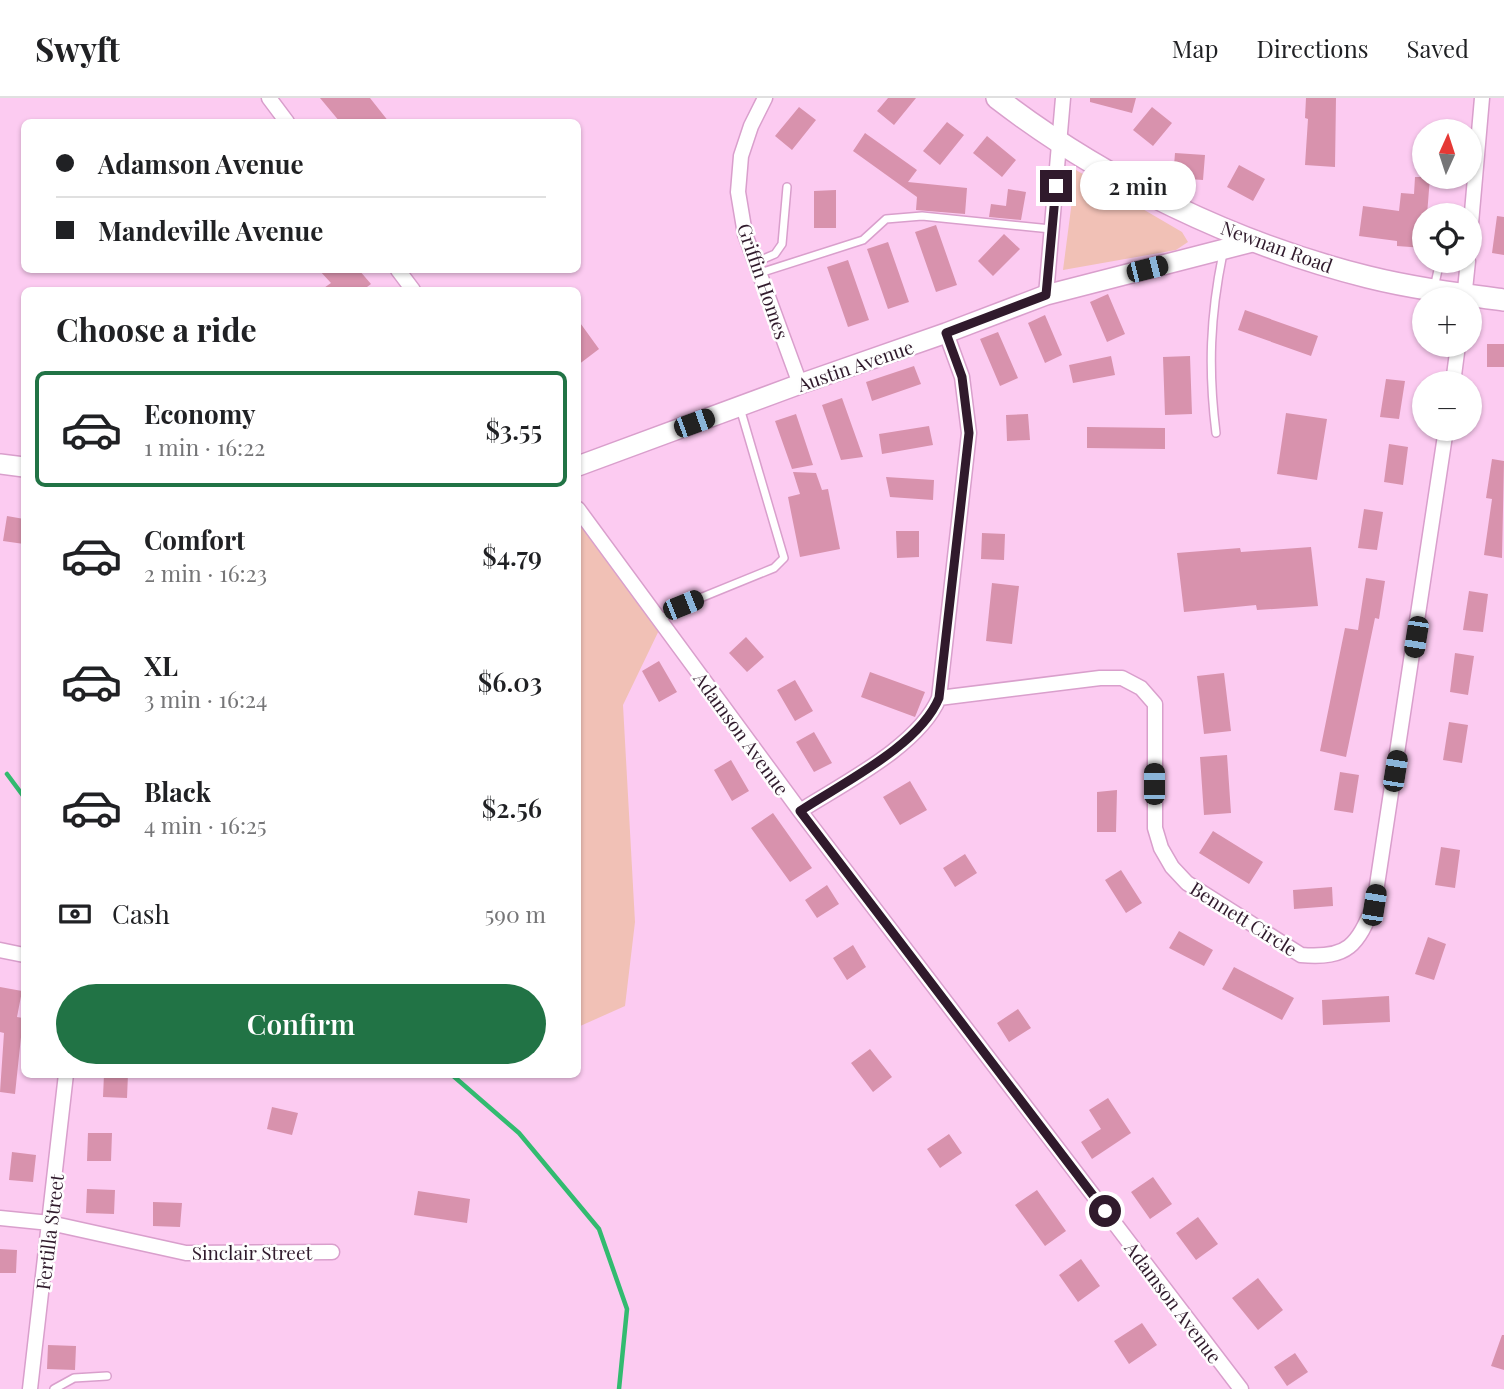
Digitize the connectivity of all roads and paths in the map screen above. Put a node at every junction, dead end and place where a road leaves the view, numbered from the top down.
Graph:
1 (269, 98) edge
2 (765, 98) edge
3 (997, 98) edge
4 (1063, 98) edge
5 (1482, 98) edge
6 (285, 119) edge
7 (1061, 142) junction
8 (787, 187) dead end
9 (1473, 203) edge
10 (1051, 229) junction
11 (1256, 241) junction
12 (1223, 249) junction
13 (757, 268) junction
14 (1423, 287) edge
15 (1046, 295) junction
16 (1482, 298) edge
17 (1504, 300) edge
18 (946, 333) junction
19 (800, 384) junction
20 (739, 406) junction
21 (1216, 433) dead end
22 (1445, 441) edge
23 (0, 464) edge
24 (581, 465) edge
25 (21, 467) edge
26 (581, 513) edge
27 (659, 620) junction
28 (939, 698) junction
29 (800, 811) junction
30 (0, 950) edge
31 (21, 954) edge
32 (66, 1078) edge
33 (0, 1218) edge
34 (50, 1223) junction
35 (332, 1252) dead end
36 (107, 1376) dead end
37 (30, 1389) edge
38 (54, 1389) edge
39 (1241, 1389) edge

1 - 6 street
2 - 13 street, Griffin Homes
3 - 7 main road, Newnan Road
4 - 7 street
5 - 9 street
7 - 10 street
7 - 11 main road, Newnan Road
8 - 13 lane
10 - 13 lane
10 - 15 street
11 - 12 street, Austin Avenue
11 - 14 main road, Newnan Road
12 - 15 street, Austin Avenue
12 - 21 lane
13 - 19 street, Griffin Homes
15 - 18 street, Austin Avenue
16 - 17 main road, Newnan Road
18 - 19 street, Austin Avenue
18 - 28 street
19 - 20 street, Austin Avenue
20 - 24 street, Austin Avenue
20 - 27 lane
22 - 28 street, Bennett Circle
23 - 25 street
26 - 27 street, Adamson Avenue
27 - 29 street, Adamson Avenue
28 - 29 street
29 - 39 street, Adamson Avenue
30 - 31 street
32 - 34 street, Fertilla Street
33 - 34 street, Sinclair Street
34 - 35 street, Sinclair Street
34 - 37 street, Fertilla Street
36 - 38 lane

